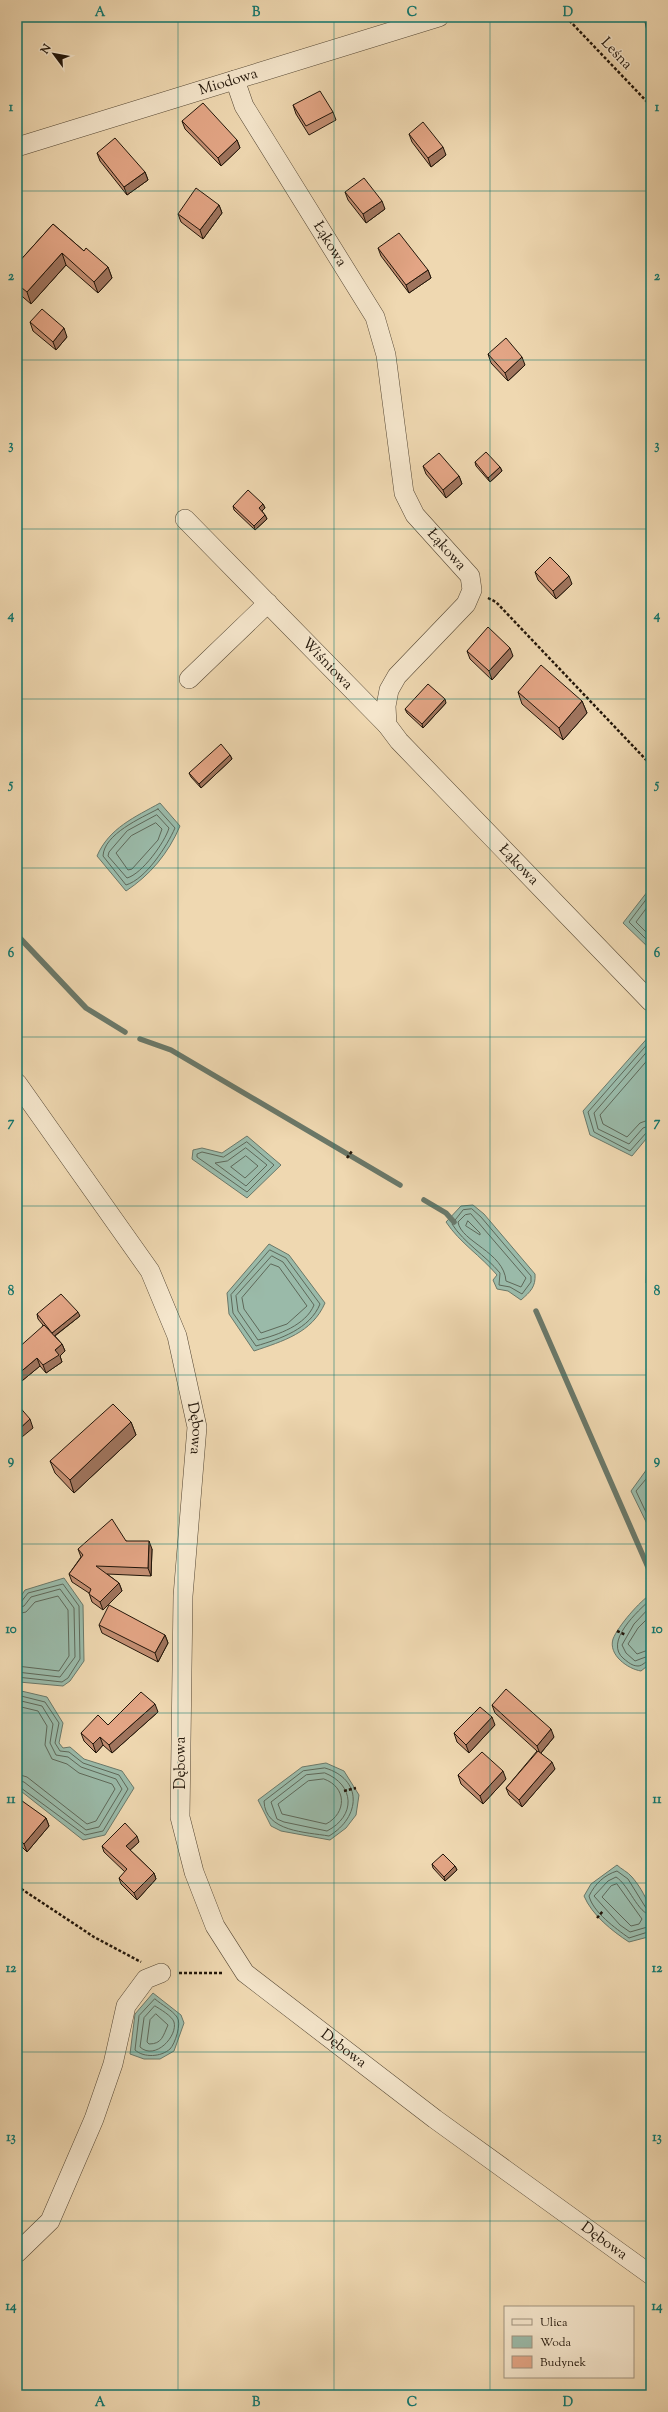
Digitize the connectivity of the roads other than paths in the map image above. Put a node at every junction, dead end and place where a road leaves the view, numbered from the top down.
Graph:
1 (439, 17) edge
2 (235, 80) junction
3 (17, 147) edge
4 (185, 519) dead end
5 (268, 603) junction
6 (189, 679) dead end
7 (387, 725) junction
8 (651, 1002) edge
9 (17, 1083) edge
10 (161, 1973) road end
11 (17, 2253) edge
12 (651, 2275) edge

1 - 2 street, Miodowa
2 - 3 street, Miodowa
2 - 7 street, Łąkowa
4 - 5 street, Wiśniowa
5 - 6 street
5 - 7 street, Wiśniowa
7 - 8 street, Łąkowa
9 - 12 street, Dębowa
10 - 11 street

